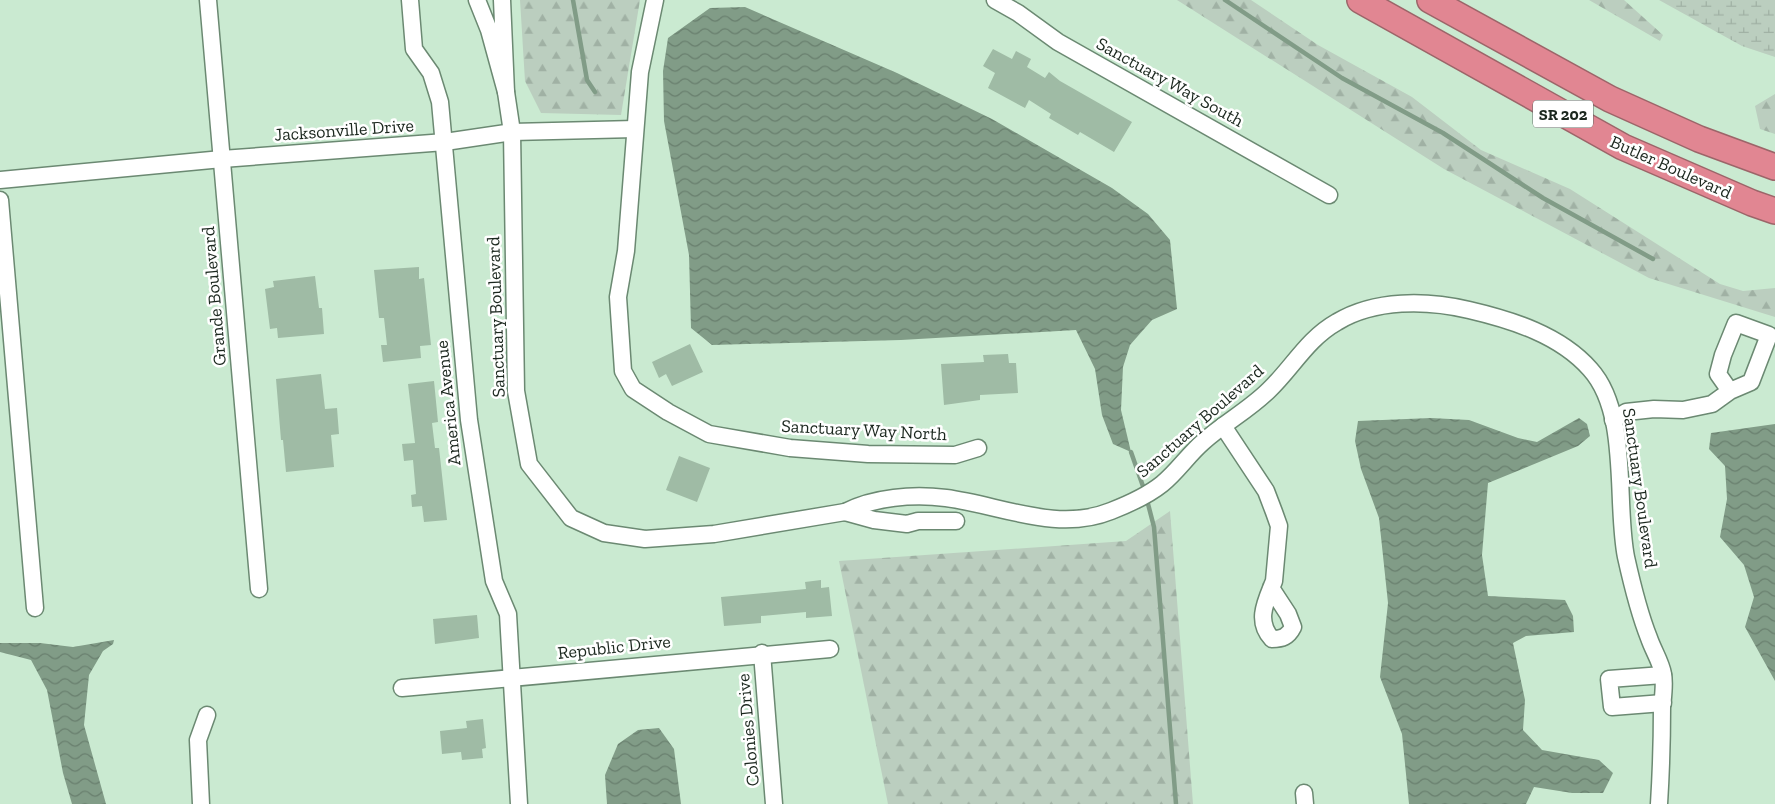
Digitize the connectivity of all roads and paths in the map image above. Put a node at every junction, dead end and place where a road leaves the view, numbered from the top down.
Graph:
1 (208, 0) edge
2 (410, 0) edge
3 (477, 0) edge
4 (502, 0) edge
5 (655, 0) edge
6 (995, 0) edge
7 (1360, 0) edge
8 (1430, 0) edge
9 (1451, 0) edge
10 (1543, 63) junction
11 (506, 92) junction
12 (634, 129) junction
13 (512, 132) junction
14 (445, 142) junction
15 (222, 159) junction
16 (1775, 167) edge
17 (0, 180) edge
18 (1329, 195) dead end
19 (0, 200) edge
20 (1775, 211) edge
21 (1730, 391) dead end
22 (1613, 420) junction
23 (1223, 426) junction
24 (978, 448) dead end
25 (983, 507) junction
26 (845, 512) junction
27 (1271, 588) dead end
28 (259, 589) dead end
29 (36, 608) dead end
30 (830, 649) dead end
31 (762, 653) junction
32 (1663, 674) junction
33 (514, 679) junction
34 (402, 688) dead end
35 (1662, 703) junction
36 (206, 715) dead end
37 (201, 804) edge
38 (519, 804) edge
39 (774, 804) edge
40 (1659, 804) edge

1 - 15 street, Grande Boulevard
2 - 14 street, America Avenue
3 - 11 street, Sanctuary Boulevard
4 - 11 street, Sanctuary Boulevard
5 - 12 street
6 - 18 street, Sanctuary Way South
7 - 20 highway, Butler Boulevard / SR 202
8 - 10 highway, SR 202
9 - 10 highway
10 - 16 highway, SR 202
11 - 13 street, Sanctuary Boulevard
12 - 13 street, Jacksonville Drive
12 - 24 street, Sanctuary Way North
13 - 14 street, Jacksonville Drive
13 - 26 street, Sanctuary Boulevard
14 - 15 street, Jacksonville Drive
14 - 33 street, America Avenue
15 - 17 street, Jacksonville Drive
15 - 28 street, Grande Boulevard
19 - 29 street
21 - 22 street
22 - 23 street, Sanctuary Boulevard
22 - 32 street, Sanctuary Boulevard
23 - 25 street, Sanctuary Boulevard
23 - 27 street
25 - 26 street, Sanctuary Boulevard
25 - 26 street, Sanctuary Boulevard
30 - 31 street, Republic Drive
31 - 33 street, Republic Drive
31 - 39 street, Colonies Drive
32 - 35 street, Sanctuary Boulevard
32 - 35 street
33 - 34 street, Republic Drive
33 - 38 street, America Avenue
35 - 40 street, Sanctuary Boulevard
36 - 37 street

